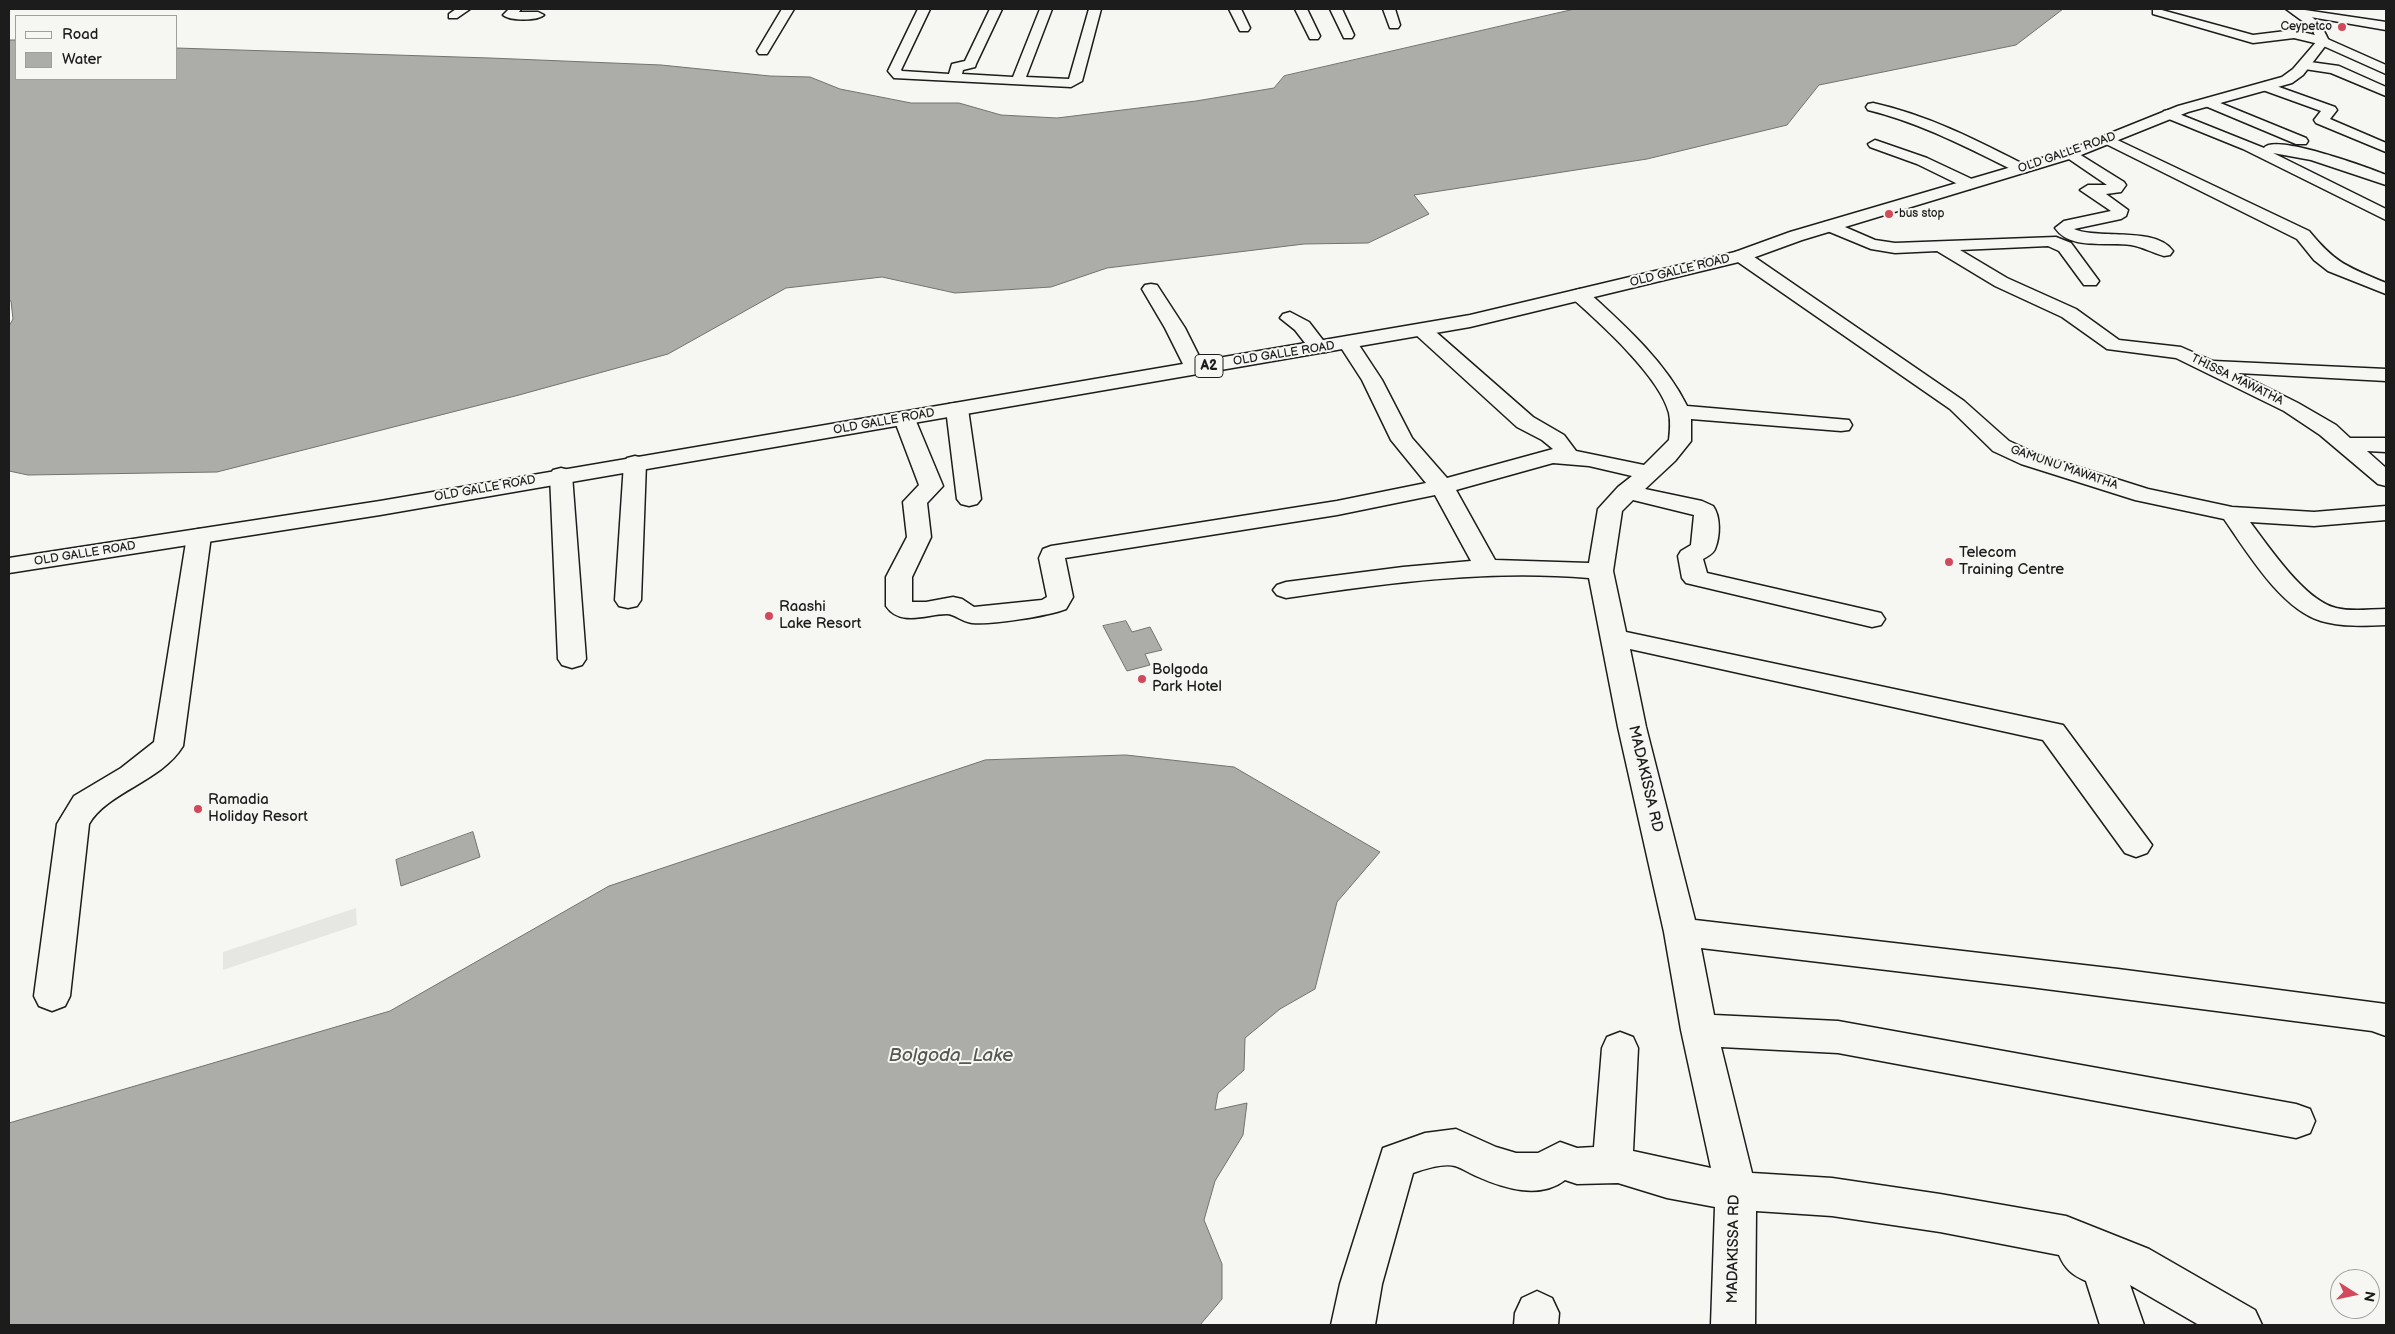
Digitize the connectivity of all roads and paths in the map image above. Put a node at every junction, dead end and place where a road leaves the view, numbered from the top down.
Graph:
1 (464, 9) edge
2 (514, 9) edge
3 (788, 9) edge
4 (924, 9) edge
5 (996, 9) edge
6 (1046, 9) edge
7 (1095, 9) edge
8 (1235, 9) edge
9 (1301, 9) edge
10 (1336, 9) edge
11 (1389, 9) edge
12 (2351, 9) edge
13 (2294, 10) edge
14 (2157, 12) dead end
15 (538, 15) dead end
16 (453, 16) dead end
17 (2386, 19) edge
18 (1394, 25) dead end
19 (2386, 26) edge
20 (1244, 28) dead end
21 (1348, 35) dead end
22 (2320, 35) junction
23 (1314, 36) dead end
24 (2364, 46) dead end
25 (763, 51) dead end
26 (2304, 64) junction
27 (2386, 70) edge
28 (949, 77) junction
29 (1018, 81) junction
30 (2265, 86) junction
31 (2386, 92) edge
32 (2208, 102) junction
33 (1873, 107) dead end
34 (2169, 114) junction
35 (2109, 140) junction
36 (2301, 141) dead end
37 (1875, 144) dead end
38 (2248, 146) junction
39 (2386, 148) edge
40 (2071, 154) junction
41 (2022, 169) junction
42 (2386, 180) edge
43 (1970, 184) junction
44 (2386, 215) edge
45 (1831, 226) junction
46 (2077, 236) junction
47 (2058, 243) junction
48 (1940, 246) junction
49 (2164, 251) dead end
50 (1741, 256) junction
51 (2090, 280) dead end
52 (1151, 288) dead end
53 (2386, 289) edge
54 (1580, 295) junction
55 (1290, 318) dead end
56 (1422, 330) junction
57 (1348, 343) junction
58 (1319, 348) junction
59 (2208, 365) junction
60 (1195, 368) junction
61 (2386, 375) edge
62 (957, 409) junction
63 (1678, 412) junction
64 (905, 419) junction
65 (1841, 425) dead end
66 (2344, 444) junction
67 (2386, 444) edge
68 (1566, 456) junction
69 (635, 463) junction
70 (561, 475) junction
71 (2386, 479) edge
72 (1638, 483) junction
73 (1442, 487) junction
74 (969, 499) dead end
75 (2386, 513) edge
76 (2232, 514) junction
77 (199, 536) junction
78 (9, 566) edge
79 (1487, 567) junction
80 (1600, 570) junction
81 (1286, 590) dead end
82 (628, 600) dead end
83 (2386, 617) edge
84 (1872, 619) dead end
85 (1616, 638) junction
86 (572, 659) dead end
87 (2136, 845) dead end
88 (1681, 932) junction
89 (52, 996) dead end
90 (2386, 1021) edge
91 (1698, 1030) junction
92 (1620, 1048) dead end
93 (2296, 1121) dead end
94 (1612, 1165) junction
95 (1736, 1192) junction
96 (2066, 1236) junction
97 (1353, 1325) edge
98 (1733, 1325) edge
99 (2122, 1325) edge
100 (2240, 1325) edge

1 - 16 main road
2 - 15 main road
3 - 25 main road
4 - 28 main road
5 - 28 main road
6 - 29 main road
7 - 29 main road
8 - 20 main road
9 - 23 main road
10 - 21 main road
11 - 18 main road
12 - 17 main road
13 - 19 main road
13 - 22 main road
14 - 22 main road
22 - 24 main road
22 - 26 main road, OLD GALLE ROAD / A2
22 - 27 main road
26 - 30 main road, OLD GALLE ROAD / A2
26 - 31 main road
28 - 29 main road
30 - 32 main road, OLD GALLE ROAD / A2
30 - 39 main road
32 - 34 main road, OLD GALLE ROAD / A2
32 - 36 main road
33 - 41 main road
34 - 35 main road, OLD GALLE ROAD / A2
34 - 38 main road
35 - 40 main road, OLD GALLE ROAD / A2
35 - 53 main road
37 - 43 main road
38 - 42 main road
38 - 44 main road
40 - 41 main road, OLD GALLE ROAD / A2
40 - 46 main road
41 - 43 main road, OLD GALLE ROAD / A2
43 - 45 main road, OLD GALLE ROAD / A2
45 - 48 main road
45 - 50 main road, OLD GALLE ROAD / A2
46 - 47 main road
46 - 49 main road
47 - 48 main road
47 - 51 main road
48 - 59 main road, THISSA MAWATHA
50 - 54 main road, OLD GALLE ROAD / A2
50 - 76 main road, GAMUNU MAWATHA
52 - 60 main road
54 - 56 main road, OLD GALLE ROAD / A2
54 - 63 main road, MADAKISSA RD
55 - 58 main road
56 - 57 main road, OLD GALLE ROAD / A2
56 - 68 main road
57 - 58 main road, OLD GALLE ROAD / A2
57 - 73 main road
58 - 60 main road, OLD GALLE ROAD / A2
59 - 61 main road
59 - 66 main road, THISSA MAWATHA
60 - 62 main road, OLD GALLE ROAD / A2
62 - 64 main road, OLD GALLE ROAD / A2
62 - 74 main road
63 - 65 main road
63 - 72 main road, MADAKISSA RD
64 - 69 main road, OLD GALLE ROAD / A2
64 - 73 main road
66 - 67 main road
66 - 71 main road, THISSA MAWATHA
68 - 72 main road
68 - 73 main road
69 - 70 main road, OLD GALLE ROAD / A2
69 - 82 main road
70 - 77 main road, OLD GALLE ROAD / A2
70 - 86 main road
72 - 80 main road, MADAKISSA RD
72 - 84 main road
73 - 79 main road
75 - 76 main road, GAMUNU MAWATHA
76 - 83 main road
77 - 78 main road, OLD GALLE ROAD / A2
77 - 89 main road
79 - 80 main road
79 - 81 main road
80 - 85 main road, MADAKISSA RD
85 - 87 main road
85 - 88 main road, MADAKISSA RD
88 - 90 main road
88 - 91 main road, MADAKISSA RD
91 - 93 main road
91 - 95 main road, MADAKISSA RD
92 - 94 main road
94 - 95 main road
94 - 97 main road
95 - 96 main road
95 - 98 main road, MADAKISSA RD
96 - 99 main road
96 - 100 main road

